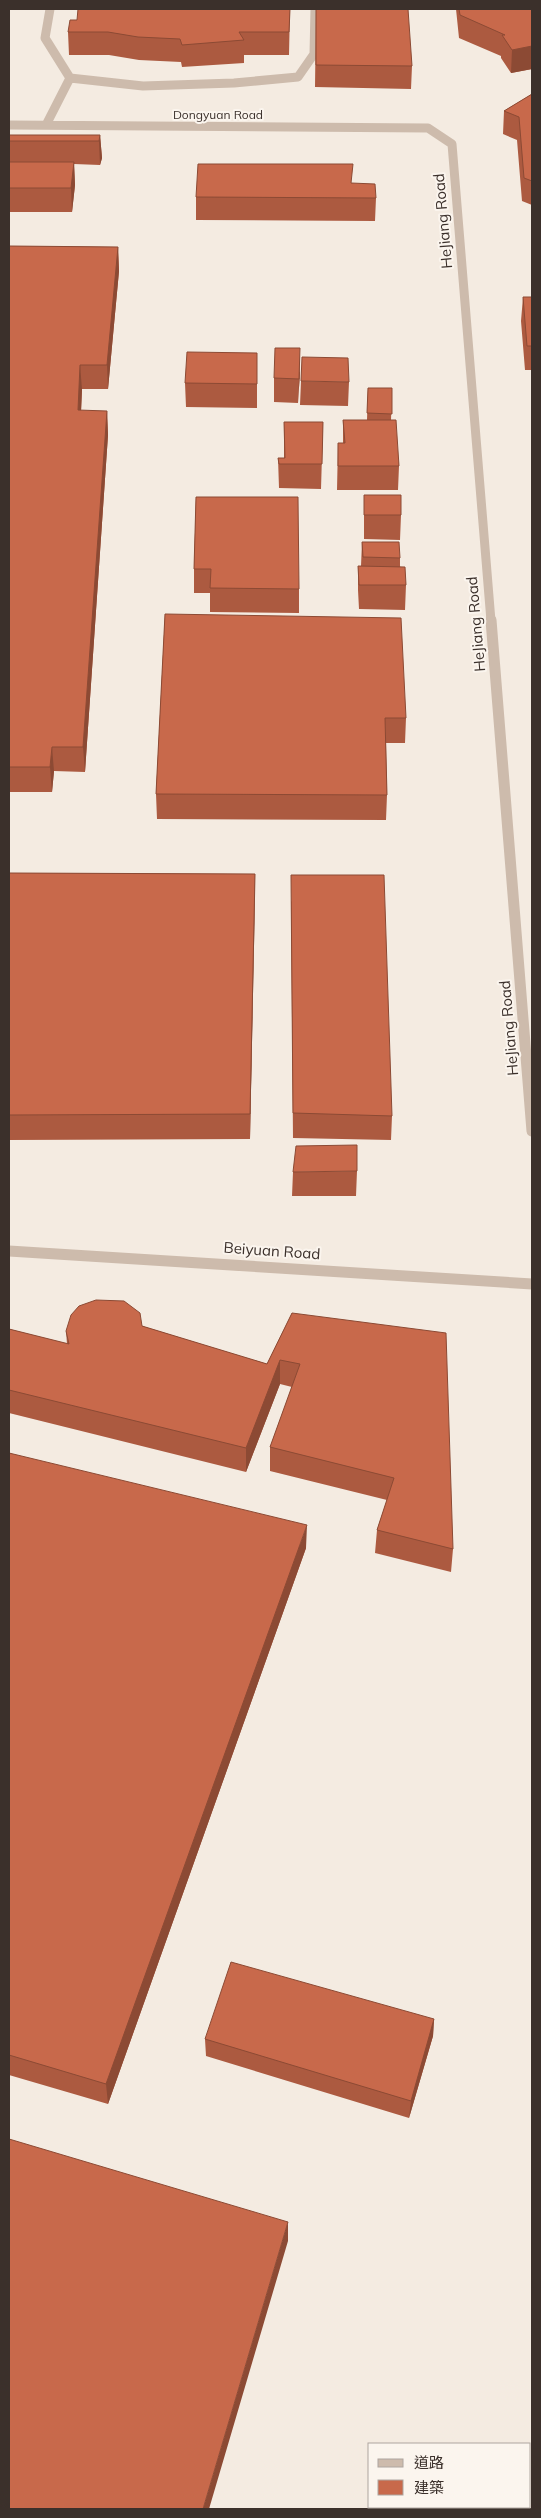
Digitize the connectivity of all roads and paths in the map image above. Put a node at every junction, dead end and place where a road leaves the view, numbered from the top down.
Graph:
1 (50, 9) edge
2 (315, 9) edge
3 (70, 78) junction
4 (9, 125) edge
5 (46, 125) junction
6 (428, 128) joint
7 (532, 1131) edge
8 (9, 1251) edge
9 (532, 1284) edge

1 - 3 street
2 - 3 street
3 - 5 street
4 - 5 street, Dongyuan Road
5 - 6 street, Dongyuan Road
6 - 7 street, HeJiang Road
8 - 9 street, Beiyuan Road

